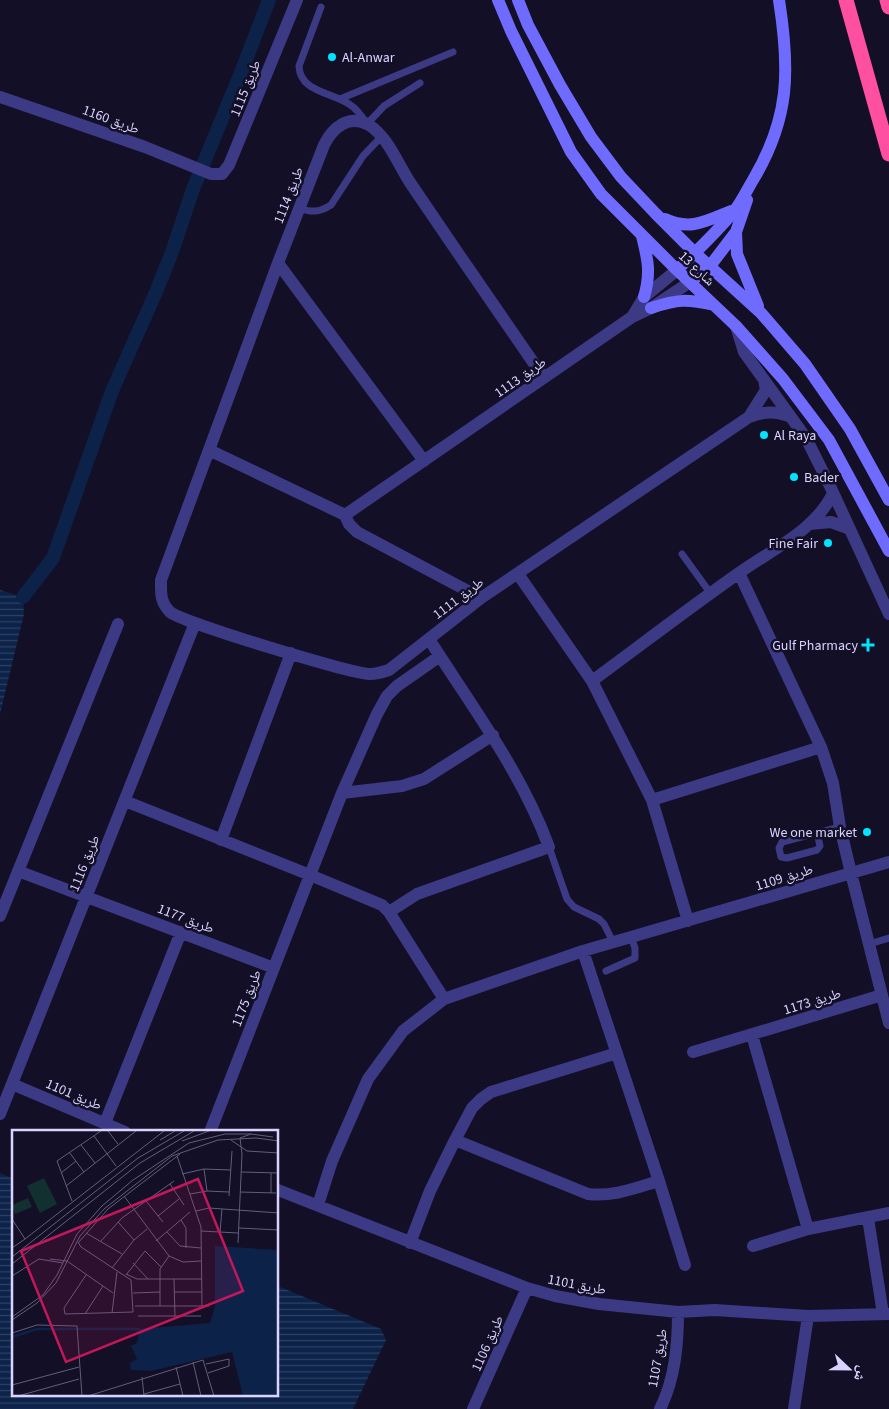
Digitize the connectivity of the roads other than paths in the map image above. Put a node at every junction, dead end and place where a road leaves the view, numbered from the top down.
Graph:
1 (298, 0) edge
2 (498, 0) edge
3 (518, 0) edge
4 (780, 0) edge
5 (846, 0) edge
6 (887, 0) edge
7 (321, 7) dead end
8 (889, 7) edge
9 (453, 52) dead end
10 (420, 84) dead end
11 (0, 97) edge
12 (340, 99) junction
13 (367, 124) junction
14 (382, 136) junction
15 (889, 154) edge
16 (211, 174) joint
17 (755, 176) junction
18 (300, 208) junction
19 (736, 209) junction
20 (656, 214) junction
21 (736, 232) junction
22 (642, 236) junction
23 (695, 253) junction
24 (278, 263) junction
25 (710, 266) junction
26 (677, 270) junction
27 (690, 282) junction
28 (647, 302) junction
29 (715, 305) junction
30 (762, 313) junction
31 (736, 326) junction
32 (544, 378) junction
33 (764, 380) junction
34 (792, 416) junction
35 (749, 417) junction
36 (209, 450) junction
37 (424, 461) junction
38 (833, 493) junction
39 (889, 500) edge
40 (345, 515) junction
41 (810, 524) junction
42 (850, 529) junction
43 (889, 551) edge
44 (682, 554) dead end
45 (739, 572) junction
46 (518, 574) junction
47 (710, 594) junction
48 (481, 598) junction
49 (161, 600) joint
50 (889, 614) edge
51 (195, 623) junction
52 (118, 624) dead end
53 (429, 639) junction
54 (291, 653) junction
55 (440, 656) junction
56 (592, 681) junction
57 (493, 735) junction
58 (821, 747) junction
59 (342, 793) junction
60 (652, 800) junction
61 (124, 801) junction
62 (840, 827) junction
63 (817, 833) junction
64 (221, 840) junction
65 (549, 847) junction
66 (889, 862) edge
67 (18, 871) junction
68 (851, 872) junction
69 (310, 875) junction
70 (86, 896) junction
71 (389, 912) junction
72 (0, 916) edge
73 (688, 921) junction
74 (181, 932) junction
75 (631, 937) junction
76 (889, 938) edge
77 (613, 942) junction
78 (869, 944) junction
79 (583, 951) junction
80 (274, 968) junction
81 (606, 970) dead end
82 (882, 995) junction
83 (444, 999) junction
84 (889, 1023) edge
85 (752, 1035) junction
86 (693, 1052) dead end
87 (617, 1053) junction
88 (12, 1084) junction
89 (0, 1114) edge
90 (105, 1124) junction
91 (120, 1130) edge
92 (211, 1130) edge
93 (455, 1140) junction
94 (660, 1181) junction
95 (279, 1190) edge
96 (318, 1205) junction
97 (889, 1213) edge
98 (868, 1218) junction
99 (808, 1229) junction
100 (410, 1243) junction
101 (752, 1246) dead end
102 (685, 1265) dead end
103 (527, 1288) junction
104 (678, 1312) junction
105 (886, 1314) edge
106 (808, 1316) junction
107 (474, 1409) edge
108 (660, 1409) edge
109 (794, 1409) edge

1 - 16 street, طريق 1115
2 - 22 street, شارع 13
3 - 20 street, شارع 13
4 - 17 street
5 - 15 highway
6 - 8 highway
7 - 12 lane
9 - 12 lane
10 - 13 lane
11 - 16 street, طريق 1160
12 - 13 lane
13 - 14 street
13 - 18 street, طريق 1114
14 - 18 lane
14 - 32 street
17 - 19 street
17 - 21 street
18 - 24 street, طريق 1114
19 - 20 street
19 - 23 street
20 - 23 street, شارع 13
21 - 25 street
21 - 30 street
22 - 26 street, شارع 13
22 - 28 street
23 - 25 street, شارع 13
23 - 26 street
24 - 36 street, طريق 1114
24 - 37 street
25 - 27 street
25 - 30 street, شارع 13
26 - 27 street, شارع 13
26 - 28 street, طريق 1113
27 - 28 street, طريق 1113
27 - 29 street, شارع 13
28 - 29 street
28 - 32 street, طريق 1113
29 - 31 street, شارع 13
30 - 39 street, شارع 13
31 - 33 street
31 - 43 street, شارع 13
32 - 37 street, طريق 1113
33 - 34 street
33 - 35 street, طريق 1111
34 - 35 street, طريق 1111
34 - 38 street
35 - 46 street, طريق 1111
36 - 40 street
36 - 49 street, طريق 1114
37 - 40 street, طريق 1113
38 - 41 street
38 - 42 street
40 - 48 street
41 - 42 street
41 - 45 street
42 - 50 street
44 - 47 lane
45 - 47 street
45 - 58 street
46 - 48 street, طريق 1111
46 - 56 street
47 - 56 street
48 - 53 street, طريق 1111
49 - 51 street, طريق 1111
51 - 54 street, طريق 1111
51 - 61 street, طريق 1116
52 - 67 street
53 - 54 street, طريق 1111
53 - 55 street
54 - 64 street
55 - 57 street
55 - 59 street, طريق 1175
56 - 60 street
57 - 59 street
57 - 65 street
58 - 60 street
58 - 62 street
59 - 69 street, طريق 1175
60 - 73 street
61 - 64 street
61 - 70 street, طريق 1116
62 - 63 lane
62 - 68 street
63 - 63 lane
64 - 69 street
65 - 71 street
65 - 77 lane
66 - 68 street, طريق 1109
67 - 70 street, طريق 1177
67 - 72 street
68 - 73 street, طريق 1109
68 - 78 street
69 - 71 street
69 - 80 street, طريق 1175
70 - 74 street, طريق 1177
70 - 88 street, طريق 1116
71 - 83 street
73 - 75 street, طريق 1109
74 - 80 street, طريق 1177
74 - 90 street
75 - 77 street, طريق 1109
75 - 81 lane
76 - 78 lane
77 - 79 street, طريق 1109
78 - 82 street
79 - 83 street, طريق 1109
79 - 87 street
80 - 92 street, طريق 1175
82 - 84 street
82 - 85 street, طريق 1173
83 - 96 street, طريق 1109
85 - 86 street, طريق 1173
85 - 99 street
87 - 93 street
87 - 94 street
88 - 89 street, طريق 1116
88 - 90 street, طريق 1101
90 - 91 street, طريق 1101
93 - 94 street
93 - 100 street
94 - 102 street
95 - 96 street, طريق 1101
96 - 100 street, طريق 1101
97 - 98 street
98 - 99 street
98 - 105 street
99 - 101 street
100 - 103 street, طريق 1101
103 - 104 street, طريق 1101
103 - 107 street, طريق 1106
104 - 106 street, طريق 1101
104 - 108 street, طريق 1107
105 - 106 street, طريق 1101
106 - 109 street

